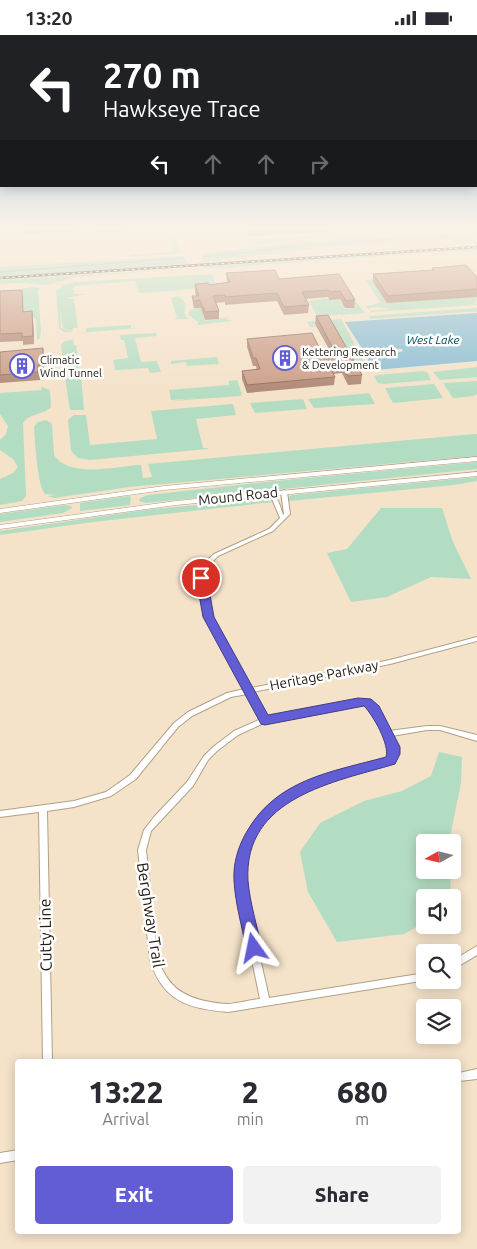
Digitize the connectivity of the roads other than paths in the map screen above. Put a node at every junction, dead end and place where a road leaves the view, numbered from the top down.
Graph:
1 (477, 459) edge
2 (477, 474) edge
3 (148, 490) junction
4 (284, 492) junction
5 (268, 493) junction
6 (68, 501) junction
7 (140, 507) junction
8 (0, 511) edge
9 (282, 518) junction
10 (61, 519) junction
11 (0, 527) edge
12 (476, 641) edge
13 (248, 689) junction
14 (265, 721) junction
15 (386, 734) junction
16 (477, 738) edge
17 (43, 808) junction
18 (0, 813) edge
19 (477, 950) edge
20 (461, 960) edge
21 (416, 978) edge
22 (265, 1001) junction
23 (47, 1059) edge
24 (477, 1074) edge
25 (461, 1077) edge
26 (15, 1156) edge
27 (0, 1158) edge

1 - 3 main road, Mound Road
2 - 4 main road, Mound Road
3 - 6 main road, Mound Road
3 - 7 main road
4 - 5 main road, Mound Road
4 - 9 street
5 - 7 main road, Mound Road
5 - 9 street
6 - 8 main road, Mound Road
6 - 10 main road
7 - 10 main road, Mound Road
9 - 13 street
10 - 11 main road, Mound Road
12 - 13 street, Heritage Parkway
13 - 14 street
13 - 17 street, Heritage Parkway
14 - 15 street, Berghway Trail
14 - 22 street, Berghway Trail
15 - 16 street
15 - 22 street
17 - 18 street, Heritage Parkway
17 - 23 street, Cutty Line
19 - 20 street
21 - 22 street, Berghway Trail
24 - 25 street
26 - 27 street

